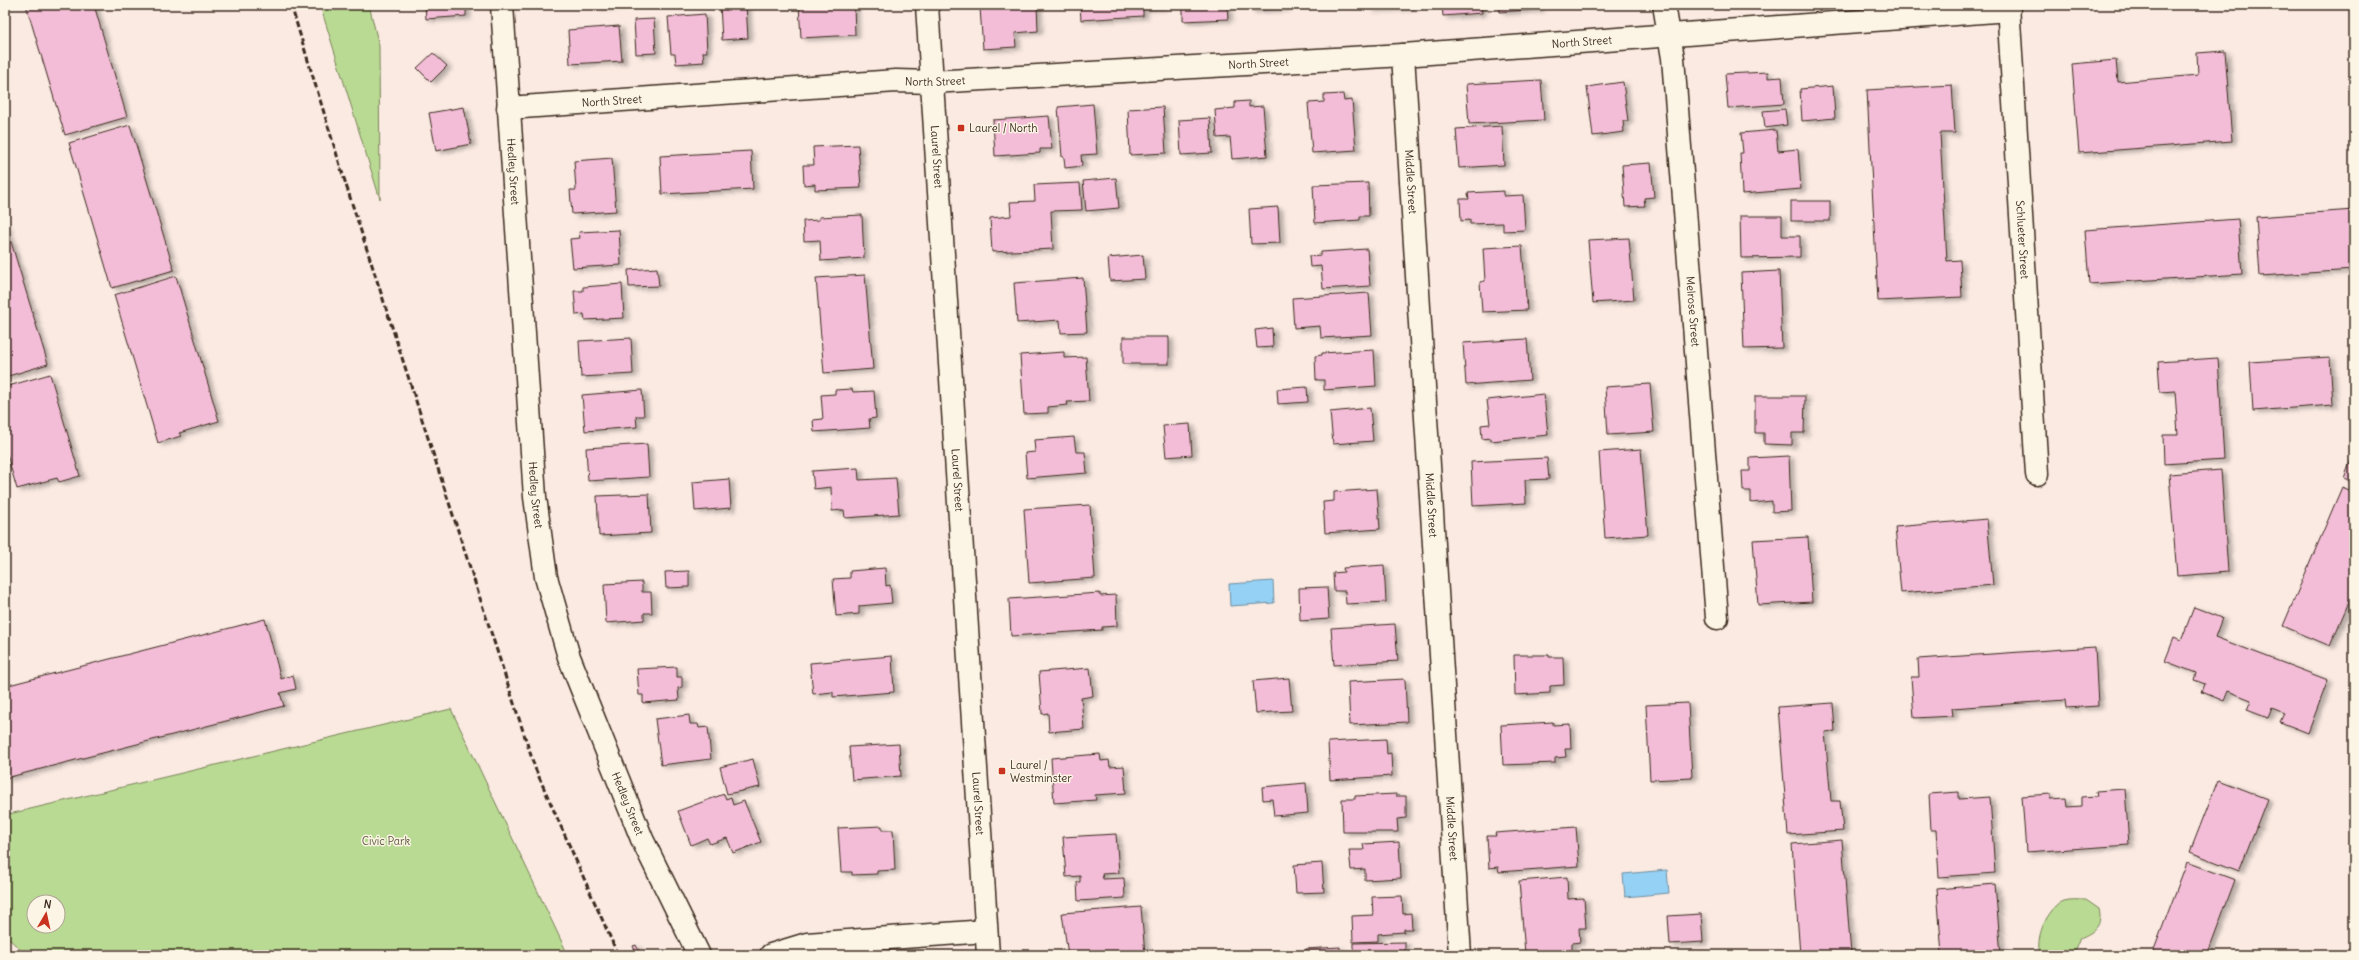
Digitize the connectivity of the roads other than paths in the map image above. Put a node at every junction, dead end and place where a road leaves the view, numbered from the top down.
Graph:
1 (502, 5) edge
2 (927, 5) edge
3 (1664, 5) edge
4 (2009, 8) edge
5 (1670, 35) junction
6 (1403, 55) junction
7 (932, 82) junction
8 (508, 108) junction
9 (2037, 474) dead end
10 (1716, 618) dead end
11 (986, 931) junction
12 (698, 955) edge
13 (771, 955) edge
14 (988, 955) edge
15 (1460, 955) edge

1 - 8 street, Hedley Street
2 - 7 street, Laurel Street
3 - 5 street, Melrose Street
4 - 5 street, North Street
4 - 9 street, Schlueter Street
5 - 6 street, North Street
5 - 10 street, Melrose Street
6 - 7 street, North Street
6 - 15 street, Middle Street
7 - 8 street, North Street
7 - 11 street, Laurel Street
8 - 12 street, Hedley Street
11 - 13 street
11 - 14 street, Laurel Street

